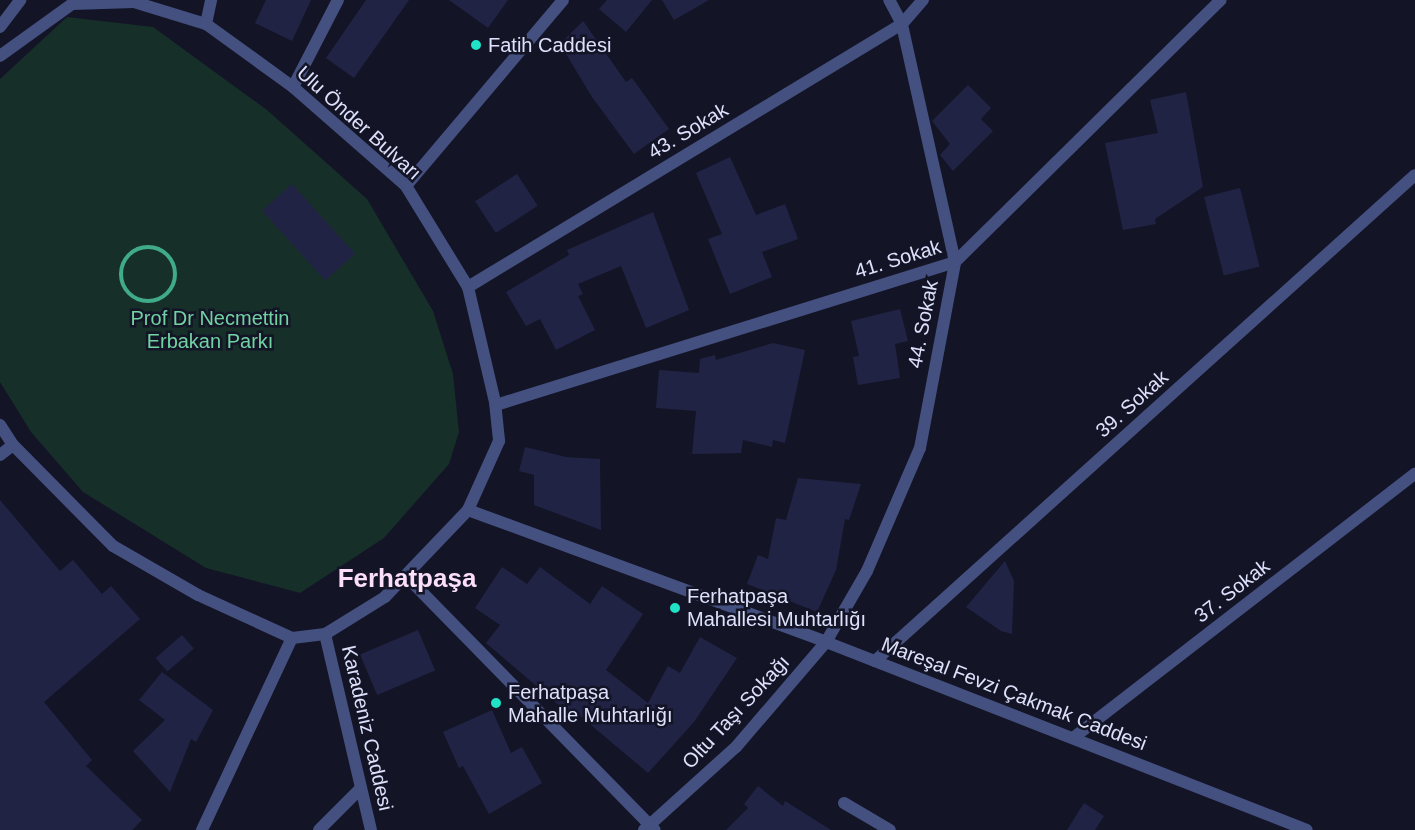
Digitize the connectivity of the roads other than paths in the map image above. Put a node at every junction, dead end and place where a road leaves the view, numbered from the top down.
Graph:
1 (20, 0) edge
2 (211, 0) edge
3 (338, 0) edge
4 (563, 0) edge
5 (889, 0) edge
6 (923, 0) edge
7 (1221, 0) edge
8 (137, 2) edge
9 (206, 24) junction
10 (902, 24) junction
11 (0, 27) edge
12 (0, 56) edge
13 (293, 87) junction
14 (1415, 175) edge
15 (406, 186) junction
16 (955, 262) junction
17 (468, 287) junction
18 (496, 405) junction
19 (0, 425) edge
20 (13, 445) junction
21 (0, 455) edge
22 (1415, 474) edge
23 (468, 510) junction
24 (407, 577) junction
25 (325, 634) junction
26 (292, 638) junction
27 (826, 642) junction
28 (875, 661) junction
29 (1073, 738) junction
30 (361, 788) junction
31 (844, 803) dead end
32 (650, 829) edge
33 (202, 830) edge
34 (319, 830) edge
35 (371, 830) edge
36 (890, 830) edge
37 (1307, 830) edge

1 - 11 street
2 - 9 street
3 - 13 street
4 - 15 street
5 - 10 street, 44. Sokak
6 - 10 street, 43. Sokak
7 - 16 street, 41. Sokak
8 - 9 street, Ulu Önder Bulvarı
8 - 12 street, Ulu Önder Bulvarı
9 - 13 street, Ulu Önder Bulvarı
10 - 16 street, 44. Sokak
10 - 17 street, 43. Sokak
13 - 15 street, Ulu Önder Bulvarı
14 - 28 street, 39. Sokak
15 - 17 street, Ulu Önder Bulvarı
16 - 18 street, 41. Sokak
16 - 27 street, 44. Sokak
17 - 18 street, Ulu Önder Bulvarı
18 - 23 street, Ulu Önder Bulvarı
19 - 20 street
20 - 21 street
20 - 26 street
22 - 29 street, 37. Sokak
23 - 24 street, Ulu Önder Bulvarı
23 - 27 street, Mareşal Fevzi Çakmak Caddesi
24 - 25 street, Ulu Önder Bulvarı
24 - 32 street
25 - 26 street, Ulu Önder Bulvarı
25 - 30 street, Karadeniz Caddesi
26 - 33 street
27 - 28 street, Mareşal Fevzi Çakmak Caddesi
27 - 32 street, Oltu Taşı Sokağı
28 - 29 street, Mareşal Fevzi Çakmak Caddesi
29 - 37 street, Mareşal Fevzi Çakmak Caddesi
30 - 34 street
30 - 35 street, Karadeniz Caddesi
31 - 36 street

